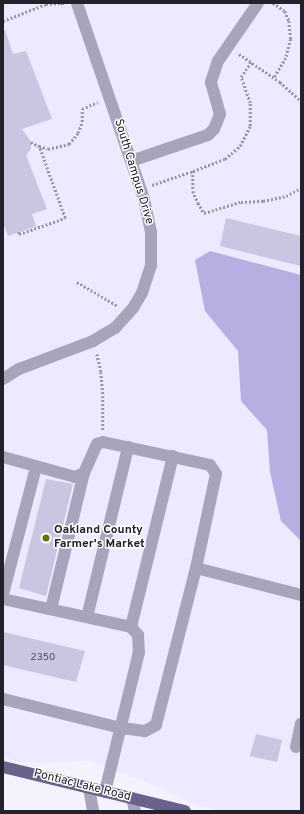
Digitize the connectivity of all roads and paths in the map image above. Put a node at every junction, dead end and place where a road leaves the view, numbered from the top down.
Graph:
1 (77, 3) edge
2 (258, 3) edge
3 (273, 3) edge
4 (66, 8) dead end
5 (3, 21) edge
6 (228, 46) junction
7 (251, 62) junction
8 (274, 78) junction
9 (96, 95) dead end
10 (301, 101) edge
11 (99, 102) junction
12 (101, 109) dead end
13 (31, 142) dead end
14 (39, 146) junction
15 (131, 161) junction
16 (193, 171) junction
17 (301, 188) edge
18 (141, 189) junction
19 (19, 232) dead end
20 (77, 282) dead end
21 (124, 302) dead end
22 (119, 306) junction
23 (115, 311) dead end
24 (93, 341) junction
25 (19, 370) junction
26 (3, 371) edge
27 (3, 379) edge
28 (103, 442) junction
29 (128, 446) junction
30 (173, 456) junction
31 (3, 457) edge
32 (36, 467) junction
33 (84, 473) junction
34 (196, 568) junction
35 (3, 594) edge
36 (301, 595) edge
37 (3, 599) edge
38 (51, 609) junction
39 (87, 617) junction
40 (131, 627) junction
41 (3, 699) edge
42 (301, 724) edge
43 (121, 728) junction
44 (296, 748) dead end
45 (3, 767) edge
46 (90, 788) junction
47 (105, 792) junction
48 (132, 798) junction
49 (93, 811) edge
50 (135, 811) edge
51 (185, 811) edge

1 - 15 street, South Campus Drive
2 - 6 street
3 - 8 path
4 - 5 path
6 - 7 path
6 - 15 street
7 - 8 path
7 - 16 path
8 - 10 path
9 - 11 path
11 - 12 path
11 - 14 path
13 - 14 path
14 - 19 path
15 - 18 street, South Campus Drive
16 - 17 path
16 - 18 path
18 - 24 street, South Campus Drive
20 - 22 path
21 - 22 path
22 - 23 path
24 - 25 street, South Campus Drive
24 - 28 path
25 - 26 street, South Campus Drive
25 - 27 street, South Campus Drive
28 - 29 street
28 - 33 street
29 - 30 street
29 - 39 street
30 - 34 street
30 - 40 street
31 - 32 street
32 - 33 street
32 - 35 street
33 - 38 street
34 - 36 street
34 - 43 street
37 - 38 street
38 - 39 street
39 - 40 street
40 - 43 street
41 - 43 street
42 - 44 street
43 - 47 street
45 - 46 main road, Pontiac Lake Road
46 - 47 main road, Pontiac Lake Road
46 - 49 street
47 - 48 main road, Pontiac Lake Road
48 - 50 street
48 - 51 main road, Pontiac Lake Road

